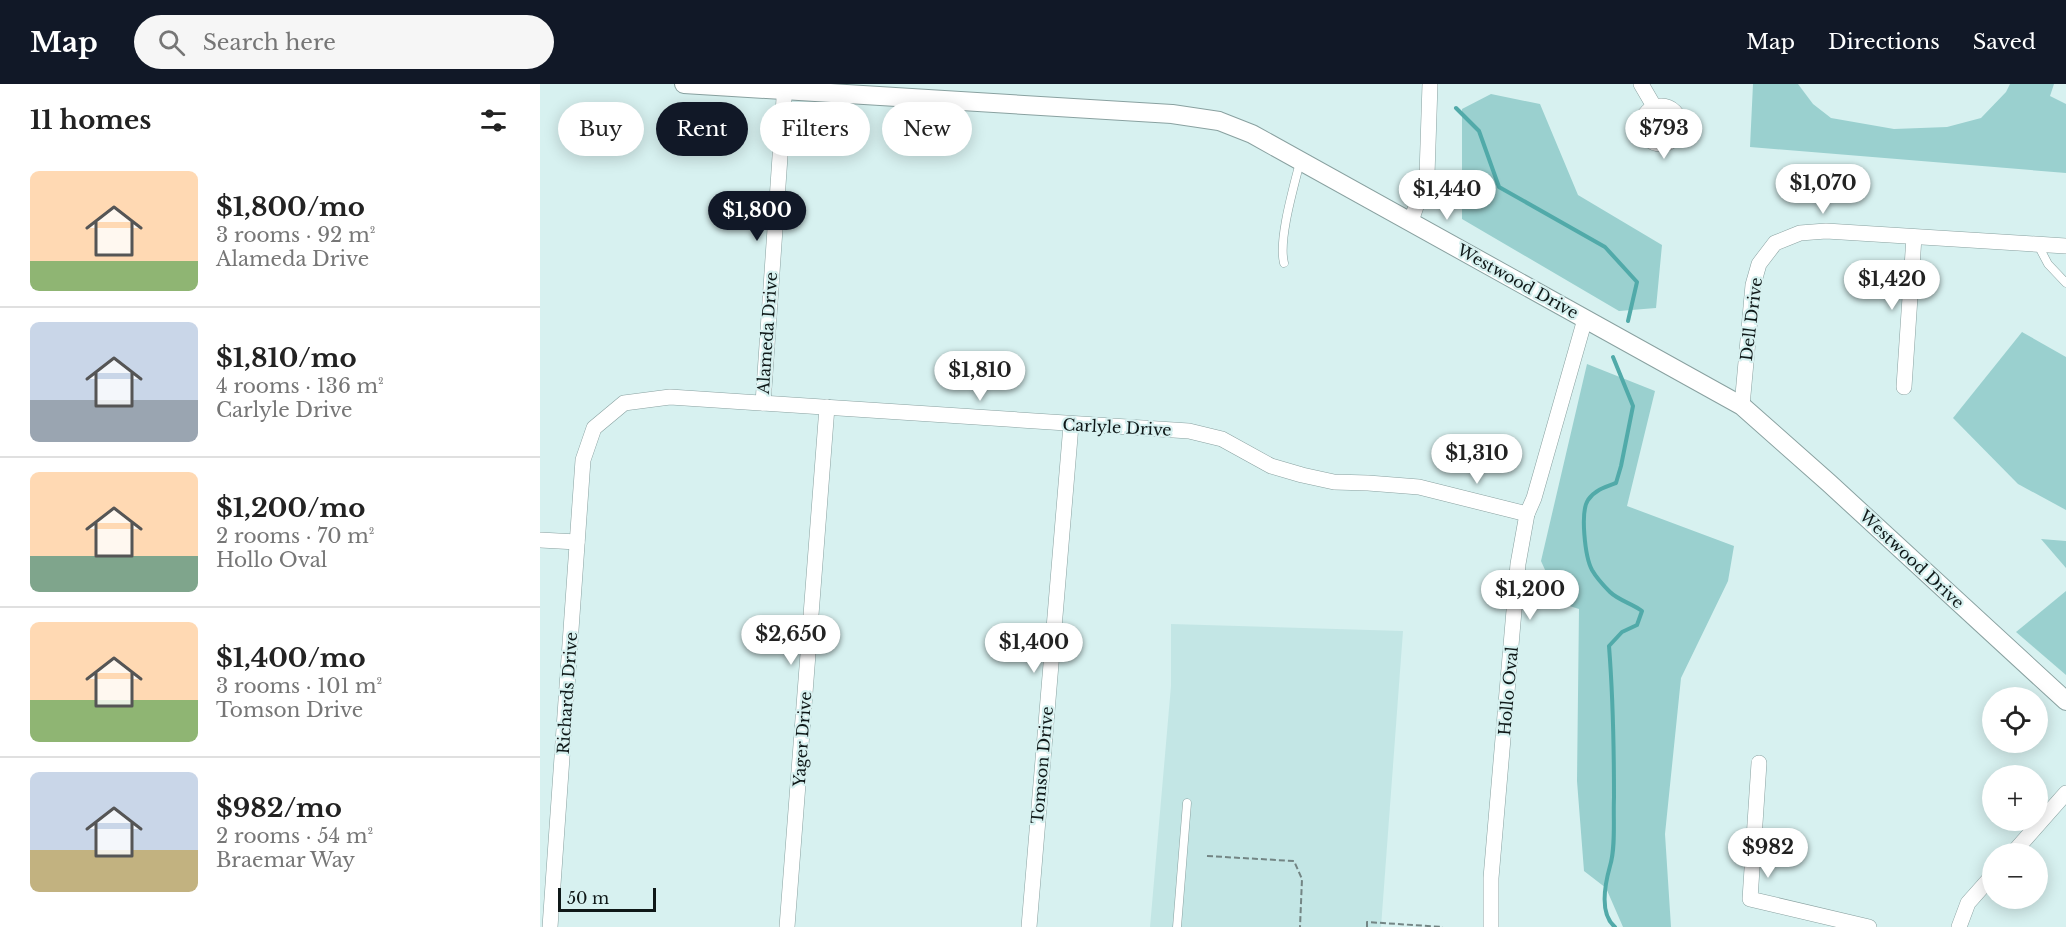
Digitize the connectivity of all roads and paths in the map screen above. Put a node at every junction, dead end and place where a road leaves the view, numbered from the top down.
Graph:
1 (684, 84) edge
2 (1430, 84) edge
3 (1641, 84) edge
4 (785, 88) edge
5 (1655, 108) dead end
6 (1301, 161) junction
7 (1411, 221) junction
8 (1914, 237) junction
9 (2038, 245) junction
10 (2066, 246) edge
11 (1284, 263) dead end
12 (2066, 283) edge
13 (1585, 319) junction
14 (1904, 387) dead end
15 (763, 403) junction
16 (1742, 406) junction
17 (827, 408) junction
18 (1071, 424) junction
19 (583, 460) joint
20 (1527, 514) junction
21 (540, 540) edge
22 (577, 542) junction
23 (2066, 701) edge
24 (1760, 763) dead end
25 (2066, 793) edge
26 (1187, 803) dead end
27 (2022, 843) edge
28 (1207, 856) dead end
29 (1982, 887) edge
30 (550, 927) edge
31 (787, 927) edge
32 (1029, 927) edge
33 (1177, 927) edge
34 (1300, 927) edge
35 (1367, 927) edge
36 (1443, 927) edge
37 (1491, 927) edge
38 (1869, 927) edge
39 (1959, 927) edge

1 - 4 street, Westwood Drive
2 - 7 street
3 - 5 street
4 - 6 street, Westwood Drive
4 - 15 street, Alameda Drive
6 - 7 street, Westwood Drive
6 - 11 lane
7 - 13 street, Westwood Drive
8 - 9 street, Dell Drive
8 - 14 street
8 - 16 street, Dell Drive
9 - 10 street, Dell Drive
9 - 12 lane
13 - 16 street, Westwood Drive
13 - 20 street, Hollo Oval
15 - 17 street, Carlyle Drive
15 - 19 street, Carlyle Drive
16 - 23 street, Westwood Drive
17 - 18 street, Carlyle Drive
17 - 31 street, Yager Drive
18 - 20 street, Carlyle Drive
18 - 32 street, Tomson Drive
19 - 22 street, Richards Drive
20 - 37 street, Hollo Oval
21 - 22 street
22 - 30 street, Richards Drive
24 - 38 street
25 - 27 street
26 - 33 lane
28 - 34 path
29 - 39 street
35 - 36 path

